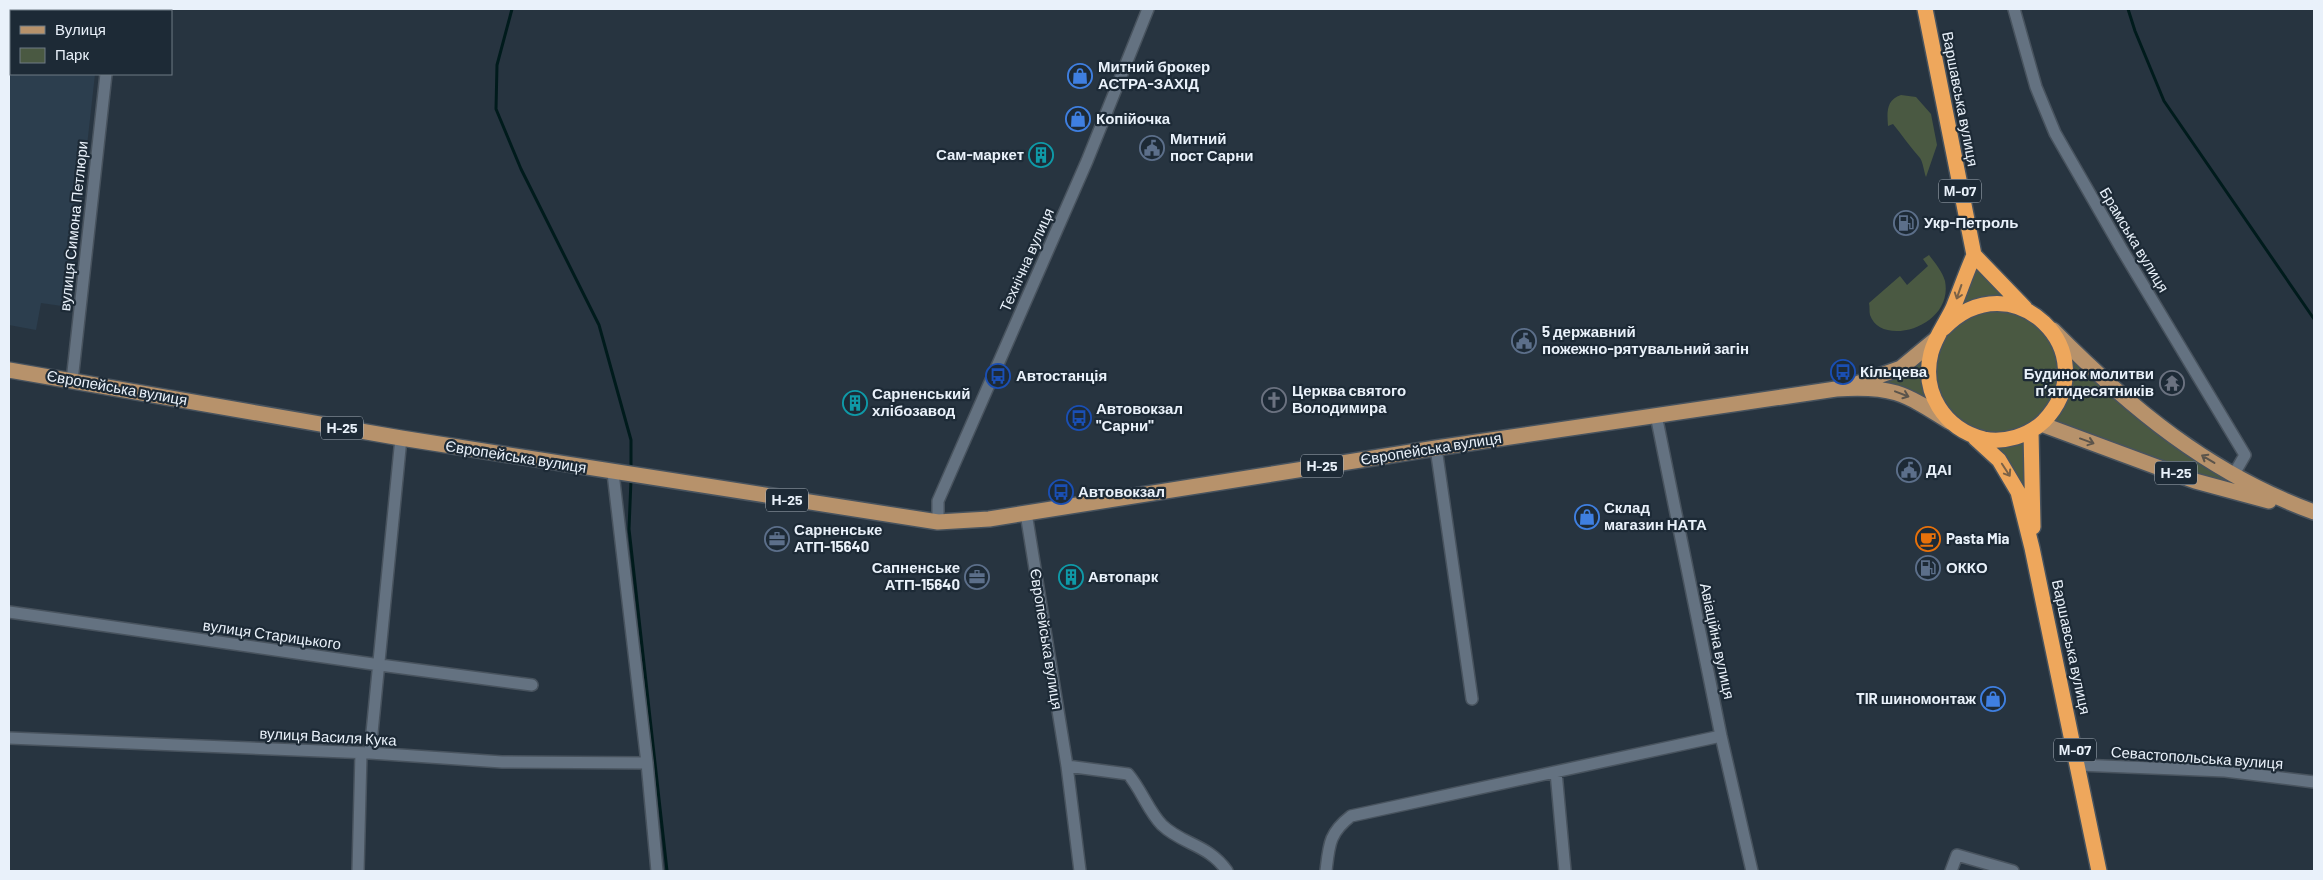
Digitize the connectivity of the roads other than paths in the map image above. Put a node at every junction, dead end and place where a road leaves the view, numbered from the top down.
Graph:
1 (1148, 9) edge
2 (1925, 9) edge
3 (2014, 9) edge
4 (106, 75) edge
5 (1974, 255) junction
6 (2025, 309) junction
7 (2047, 324) junction
8 (1940, 333) junction
9 (9, 370) edge
10 (72, 381) junction
11 (1836, 389) junction
12 (1656, 415) junction
13 (1951, 423) junction
14 (2036, 427) junction
15 (1972, 436) junction
16 (401, 438) junction
17 (1436, 448) junction
18 (624, 474) junction
19 (2234, 474) junction
20 (2314, 512) edge
21 (1026, 513) junction
22 (938, 522) junction
23 (2032, 548) junction
24 (9, 612) edge
25 (380, 665) junction
26 (532, 684) dead end
27 (1472, 699) dead end
28 (1721, 736) junction
29 (9, 738) edge
30 (365, 753) junction
31 (647, 763) junction
32 (2078, 765) junction
33 (1067, 766) junction
34 (1556, 772) junction
35 (2314, 782) edge
36 (358, 871) edge
37 (657, 871) edge
38 (1080, 871) edge
39 (1227, 871) edge
40 (1326, 871) edge
41 (1565, 871) edge
42 (1752, 871) edge
43 (1951, 871) edge
44 (2013, 871) edge
45 (2099, 871) edge

1 - 22 street, Технічна вулиця
2 - 5 highway, Варшавська вулиця / М-07
3 - 19 street, Брамська вулиця
4 - 10 street, вулиця Симона Петлюри
5 - 6 highway
5 -> 8 highway, М-07
6 - 7 highway
6 - 8 highway, Н-25
7 - 14 highway
19 -> 7 main road, Н-25
8 - 11 main road, Європейська вулиця / Н-25
8 - 13 highway, М-07
9 - 10 main road, Європейська вулиця / Н-25
10 - 16 main road, Європейська вулиця / Н-25
11 - 12 main road, Європейська вулиця / Н-25
11 -> 13 main road, Європейська вулиця / Н-25
12 - 17 main road, Європейська вулиця / Н-25
12 - 28 street, Авіаційна вулиця
13 - 15 highway, М-07
14 - 15 highway
14 -> 20 main road, Н-25
14 - 23 highway, М-07
15 -> 23 highway, М-07
16 - 18 main road, Європейська вулиця / Н-25
16 - 25 street
17 - 21 main road, Європейська вулиця / Н-25
17 - 27 street
18 - 22 main road, Європейська вулиця / Н-25
18 - 31 street
19 - 20 main road, Н-25
21 - 22 main road, Європейська вулиця / Н-25
21 - 33 street, Європейська вулиця
23 - 32 highway, Варшавська вулиця / М-07
24 - 25 street, вулиця Старицького
25 - 26 street, вулиця Старицького
25 - 30 street
28 - 34 street
28 - 42 street, Авіаційна вулиця
29 - 30 street, вулиця Василя Кука
30 - 31 street, вулиця Василя Кука
30 - 36 street
31 - 37 street
32 - 35 street, Севастопольська вулиця
32 - 45 highway, Варшавська вулиця / М-07
33 - 38 street, Європейська вулиця
33 - 39 street
34 - 40 street
34 - 41 street
43 - 44 street

